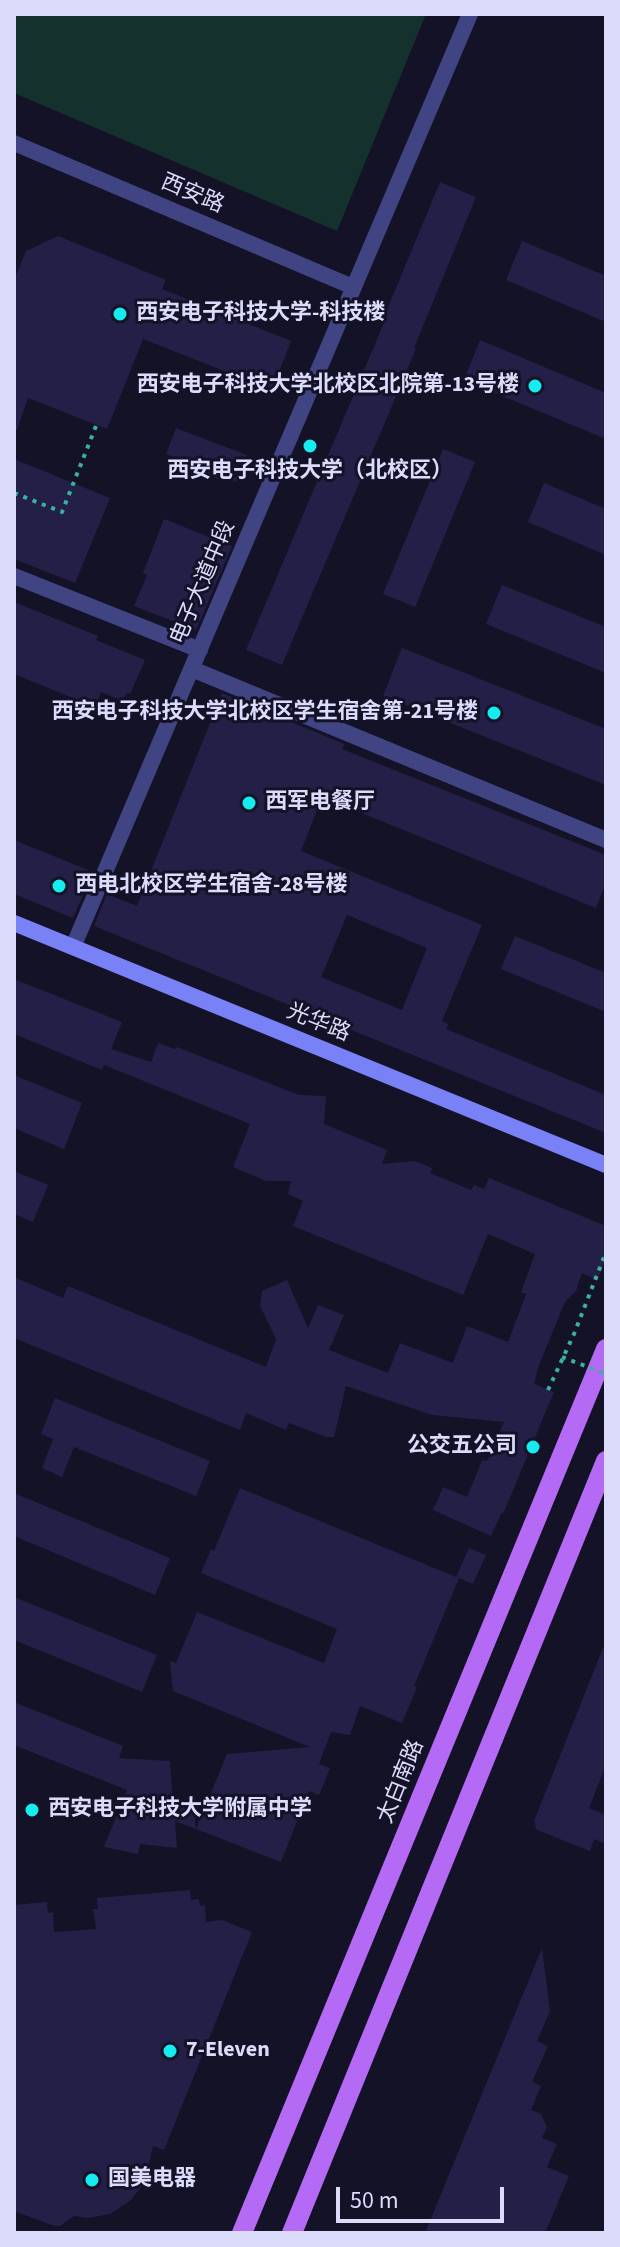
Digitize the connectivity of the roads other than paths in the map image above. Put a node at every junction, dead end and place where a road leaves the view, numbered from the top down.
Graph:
1 (470, 14) edge
2 (14, 143) edge
3 (353, 287) junction
4 (14, 576) edge
5 (200, 650) junction
6 (192, 669) junction
7 (606, 840) edge
8 (14, 923) edge
9 (73, 947) junction
10 (606, 1165) edge
11 (606, 1349) edge
12 (606, 1461) edge
13 (242, 2233) edge
14 (292, 2233) edge

1 - 3 street, 电子大道中段
2 - 3 street, 西安路
3 - 5 street, 电子大道中段
4 - 5 street
5 - 6 street, 电子大道中段
6 - 7 street
6 - 9 street, 电子大道中段
8 - 9 street, 光华路
9 - 10 street, 光华路
11 - 13 main road, 太白南路
12 - 14 main road

